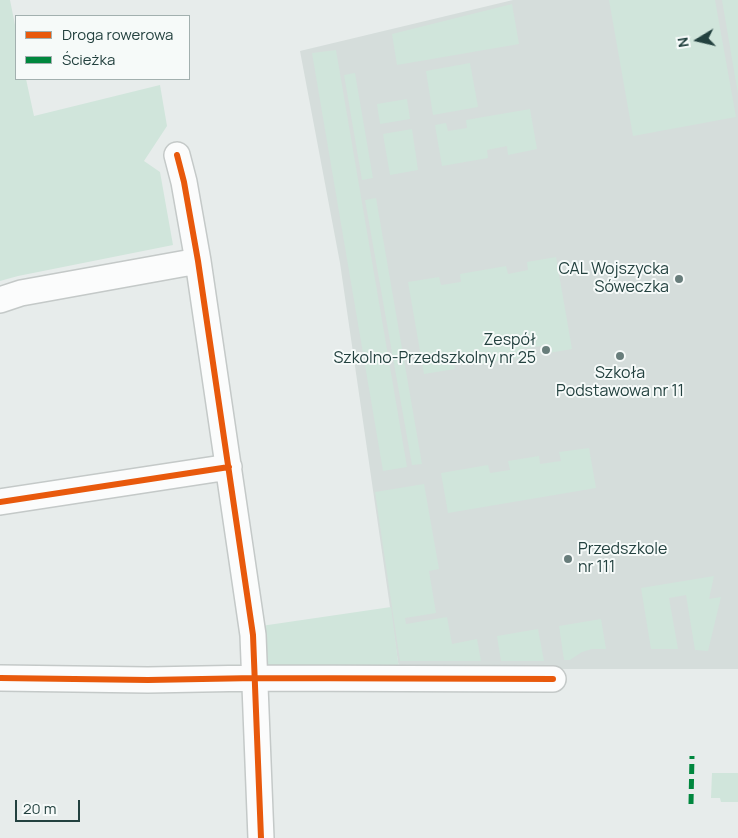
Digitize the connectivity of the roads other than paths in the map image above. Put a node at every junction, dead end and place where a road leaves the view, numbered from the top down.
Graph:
1 (177, 155) dead end
2 (198, 261) junction
3 (0, 300) edge
4 (228, 467) junction
5 (0, 502) edge
6 (0, 678) edge
7 (256, 678) junction
8 (553, 679) dead end
9 (261, 838) edge

1 - 2 street
2 - 3 street
2 - 4 street
4 - 5 street
4 - 7 street
6 - 7 street
7 - 8 street
7 - 9 street

